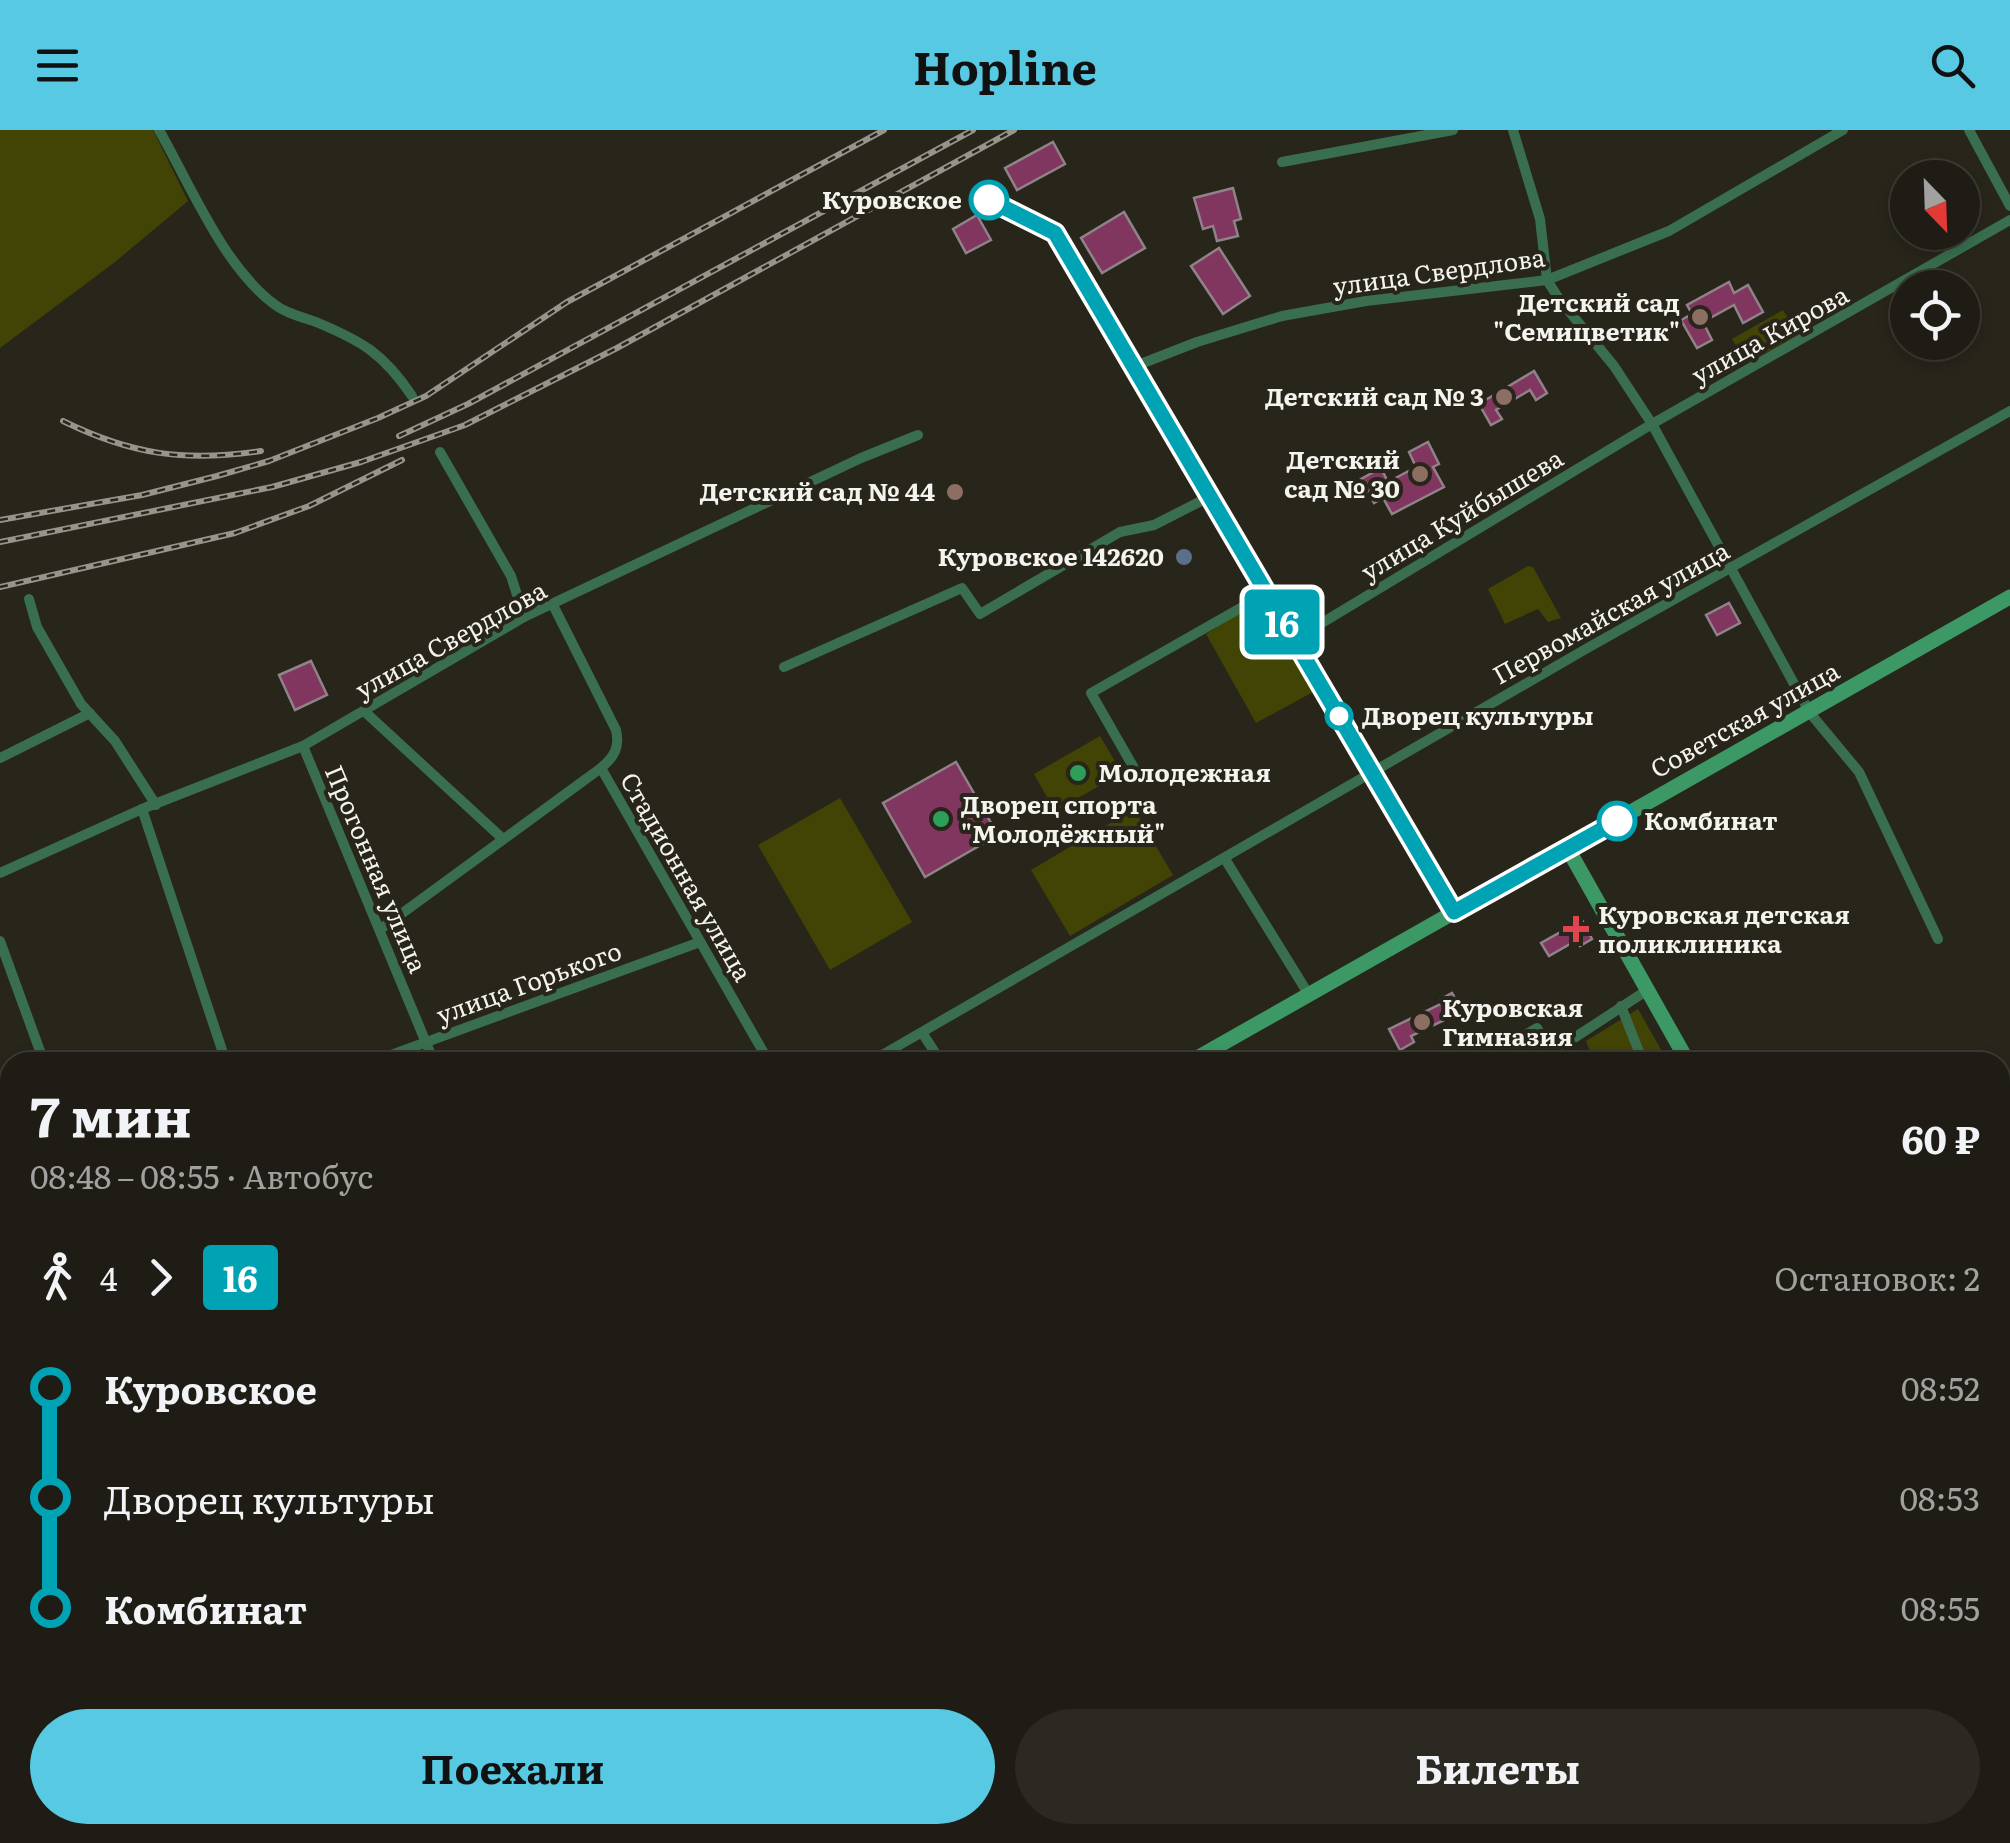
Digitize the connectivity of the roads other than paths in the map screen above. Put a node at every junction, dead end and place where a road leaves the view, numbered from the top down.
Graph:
1 (160, 130) edge
2 (1453, 130) edge
3 (1513, 130) edge
4 (1843, 130) edge
5 (1969, 130) edge
6 (1282, 162) dead end
7 (2010, 206) edge
8 (2010, 220) edge
9 (1055, 233) dead end
10 (1548, 280) junction
11 (1134, 367) junction
12 (412, 396) dead end
13 (2010, 411) edge
14 (1652, 424) junction
15 (918, 436) dead end
16 (440, 452) dead end
17 (1209, 497) junction
18 (1733, 567) junction
19 (1265, 594) junction
20 (2010, 597) edge
21 (29, 599) dead end
22 (553, 605) junction
23 (524, 617) junction
24 (1292, 641) junction
25 (784, 667) dead end
26 (364, 711) junction
27 (90, 712) junction
28 (1810, 713) junction
29 (303, 746) junction
30 (0, 758) edge
31 (600, 768) junction
32 (1373, 773) junction
33 (1138, 776) dead end
34 (156, 805) junction
35 (142, 809) junction
36 (503, 839) junction
37 (1568, 850) junction
38 (1224, 859) junction
39 (0, 873) edge
40 (1454, 912) junction
41 (382, 928) junction
42 (1938, 938) dead end
43 (0, 941) edge
44 (700, 942) junction
45 (1646, 991) junction
46 (1309, 995) junction
47 (1621, 1006) junction
48 (922, 1034) junction
49 (1515, 1041) dead end
50 (426, 1042) junction
51 (40, 1052) edge
52 (223, 1052) edge
53 (399, 1052) edge
54 (430, 1052) edge
55 (762, 1052) edge
56 (889, 1052) edge
57 (935, 1052) edge
58 (1208, 1052) edge
59 (1639, 1052) edge
60 (1682, 1052) edge

1 - 12 street
2 - 6 street
3 - 10 street
4 - 10 street, улица Свердлова
5 - 7 street
8 - 14 street, улица Кирова
9 - 11 street
10 - 11 street, улица Свердлова
10 - 14 street
11 - 17 street
13 - 18 street, Первомайская улица
14 - 18 street
14 - 24 street, улица Куйбышева
15 - 22 street, улица Свердлова
16 - 23 street
17 - 19 street
17 - 25 street
18 - 28 street
18 - 32 street, Первомайская улица
19 - 24 street
19 - 33 street
20 - 28 street, Советская улица
21 - 27 street
22 - 23 street, улица Свердлова
22 - 31 street, Стадионная улица
23 - 26 street, улица Свердлова
24 - 32 street
26 - 29 street, улица Свердлова
26 - 36 street
27 - 30 street
27 - 34 street
28 - 37 street, Советская улица
28 - 42 street
29 - 34 street, улица Свердлова
29 - 41 street, Прогонная улица
31 - 36 street
31 - 44 street, Стадионная улица
32 - 38 street, Первомайская улица
32 - 40 street
34 - 35 street, улица Свердлова
35 - 39 street, улица Свердлова
35 - 52 street
36 - 41 street
37 - 40 street, Советская улица
37 - 45 street
38 - 46 street
38 - 48 street, Первомайская улица
40 - 46 street, Советская улица
41 - 50 street, Прогонная улица
43 - 51 street
44 - 50 street, улица Горького
44 - 55 street, Стадионная улица
45 - 47 street
45 - 60 street
46 - 58 street, Советская улица
47 - 49 street
47 - 59 street
48 - 56 street, Первомайская улица
48 - 57 street
50 - 53 street, улица Горького
50 - 54 street, Прогонная улица

